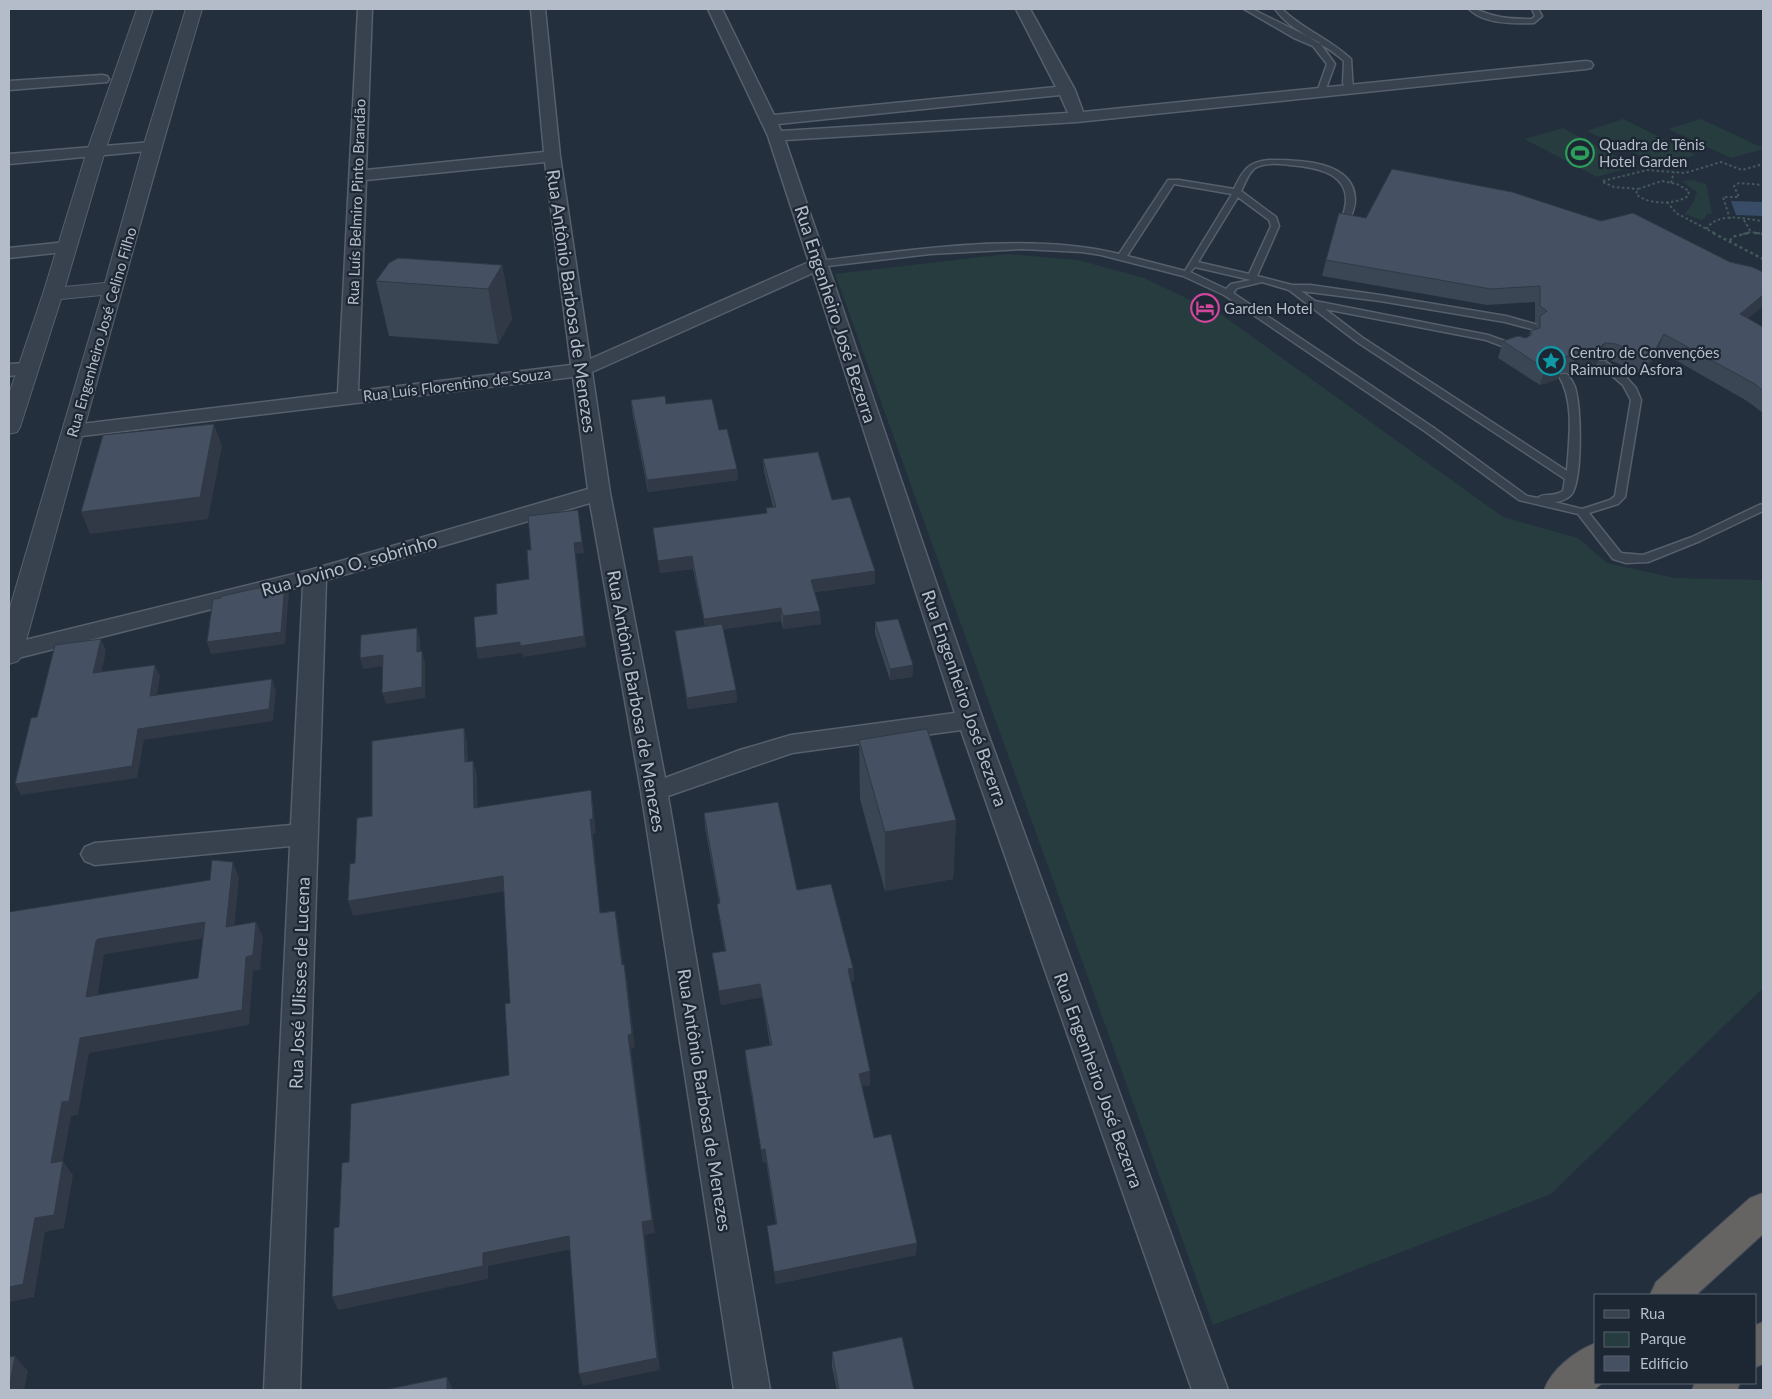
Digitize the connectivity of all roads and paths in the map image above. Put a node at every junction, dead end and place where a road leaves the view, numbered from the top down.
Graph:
1 (145, 9) edge
2 (194, 9) edge
3 (365, 9) edge
4 (538, 9) edge
5 (715, 9) edge
6 (1023, 9) edge
7 (1247, 9) edge
8 (1278, 9) edge
9 (1472, 9) edge
10 (1535, 9) edge
11 (1586, 65) dead end
12 (102, 79) dead end
13 (9, 86) edge
14 (1350, 89) junction
15 (1068, 90) junction
16 (1321, 92) junction
17 (1077, 117) junction
18 (768, 120) junction
19 (776, 136) junction
20 (152, 147) junction
21 (96, 151) junction
22 (552, 156) junction
23 (9, 159) edge
24 (1763, 164) edge
25 (1674, 172) junction
26 (357, 176) junction
27 (1671, 183) junction
28 (1763, 185) edge
29 (1638, 189) junction
30 (1237, 192) junction
31 (1667, 202) junction
32 (1730, 219) junction
33 (1744, 220) junction
34 (1763, 221) edge
35 (1343, 226) edge
36 (1706, 229) junction
37 (1751, 232) junction
38 (1763, 234) edge
39 (1730, 241) junction
40 (66, 248) junction
41 (9, 253) edge
42 (1122, 257) junction
43 (1763, 259) edge
44 (820, 264) junction
45 (1194, 264) junction
46 (1186, 274) junction
47 (1252, 277) junction
48 (1268, 281) junction
49 (114, 288) junction
50 (1292, 288) junction
51 (1227, 293) junction
52 (53, 294) junction
53 (1312, 304) junction
54 (1535, 327) edge
55 (1520, 350) edge
56 (1602, 363) edge
57 (18, 369) edge
58 (581, 370) junction
59 (1564, 376) edge
60 (348, 396) junction
61 (13, 404) edge
62 (9, 427) edge
63 (73, 430) junction
64 (1572, 479) junction
65 (599, 493) junction
66 (1523, 498) junction
67 (1763, 507) edge
68 (1582, 512) junction
69 (315, 576) junction
70 (9, 654) edge
71 (970, 720) junction
72 (654, 791) junction
73 (305, 834) junction
74 (95, 854) dead end
75 (1763, 1210) edge
76 (1670, 1294) edge
77 (1594, 1364) edge
78 (282, 1390) edge
79 (752, 1390) edge
80 (1210, 1390) edge
81 (1564, 1390) edge

1 - 21 street
2 - 20 street, Rua Engenheiro José Celino Filho
3 - 26 street, Rua Luís Belmiro Pinto Brandão
4 - 22 street, Rua Antônio Barbosa de Menezes
5 - 18 street, Rua Engenheiro José Bezerra
6 - 15 street
7 - 16 lane
8 - 14 lane
9 - 10 lane
11 - 14 street
12 - 13 street
14 - 16 street
15 - 17 street
15 - 18 street
16 - 17 street
17 - 19 street
18 - 19 street, Rua Engenheiro José Bezerra
19 - 44 street, Rua Engenheiro José Bezerra
20 - 21 street
20 - 49 street, Rua Engenheiro José Celino Filho
21 - 23 street
21 - 40 street
22 - 26 street
22 - 58 street, Rua Antônio Barbosa de Menezes
24 - 25 path
25 - 27 path
25 - 29 path
26 - 60 street, Rua Luís Belmiro Pinto Brandão
27 - 29 path
27 - 31 path
28 - 32 path
29 - 31 path
30 - 35 lane
30 - 42 lane
30 - 45 lane
30 - 47 lane
31 - 36 path
32 - 33 path
32 - 36 path
33 - 34 path
33 - 37 path
36 - 39 path
37 - 38 path
37 - 39 path
39 - 43 path
40 - 41 street
40 - 52 street
42 - 44 lane
42 - 46 lane
44 - 58 street, Rua Luís Florentino de Souza
44 - 71 street, Rua Engenheiro José Bezerra
45 - 46 lane
45 - 47 lane
46 - 51 lane
47 - 48 lane
48 - 50 lane
48 - 51 lane
49 - 52 street
49 - 63 street, Rua Engenheiro José Celino Filho
50 - 53 lane
50 - 54 lane
51 - 66 lane
52 - 57 street
53 - 55 lane
53 - 64 lane
56 - 68 lane
57 - 61 street
58 - 60 street, Rua Luís Florentino de Souza
58 - 65 street, Rua Antônio Barbosa de Menezes
59 - 64 lane
60 - 63 street, Rua Luís Florentino de Souza
61 - 62 street
63 - 70 street, Rua Engenheiro José Celino Filho
64 - 66 lane
65 - 69 street, Rua Jovino O. sobrinho
65 - 72 street, Rua Antônio Barbosa de Menezes
66 - 68 lane
67 - 68 lane
69 - 70 street, Rua Jovino O. sobrinho
69 - 73 street, Rua José Ulisses de Lucena
71 - 72 street
71 - 80 street, Rua Engenheiro José Bezerra
72 - 79 street, Rua Antônio Barbosa de Menezes
73 - 74 street
73 - 78 street, Rua José Ulisses de Lucena
75 - 76 highway
77 - 81 highway

